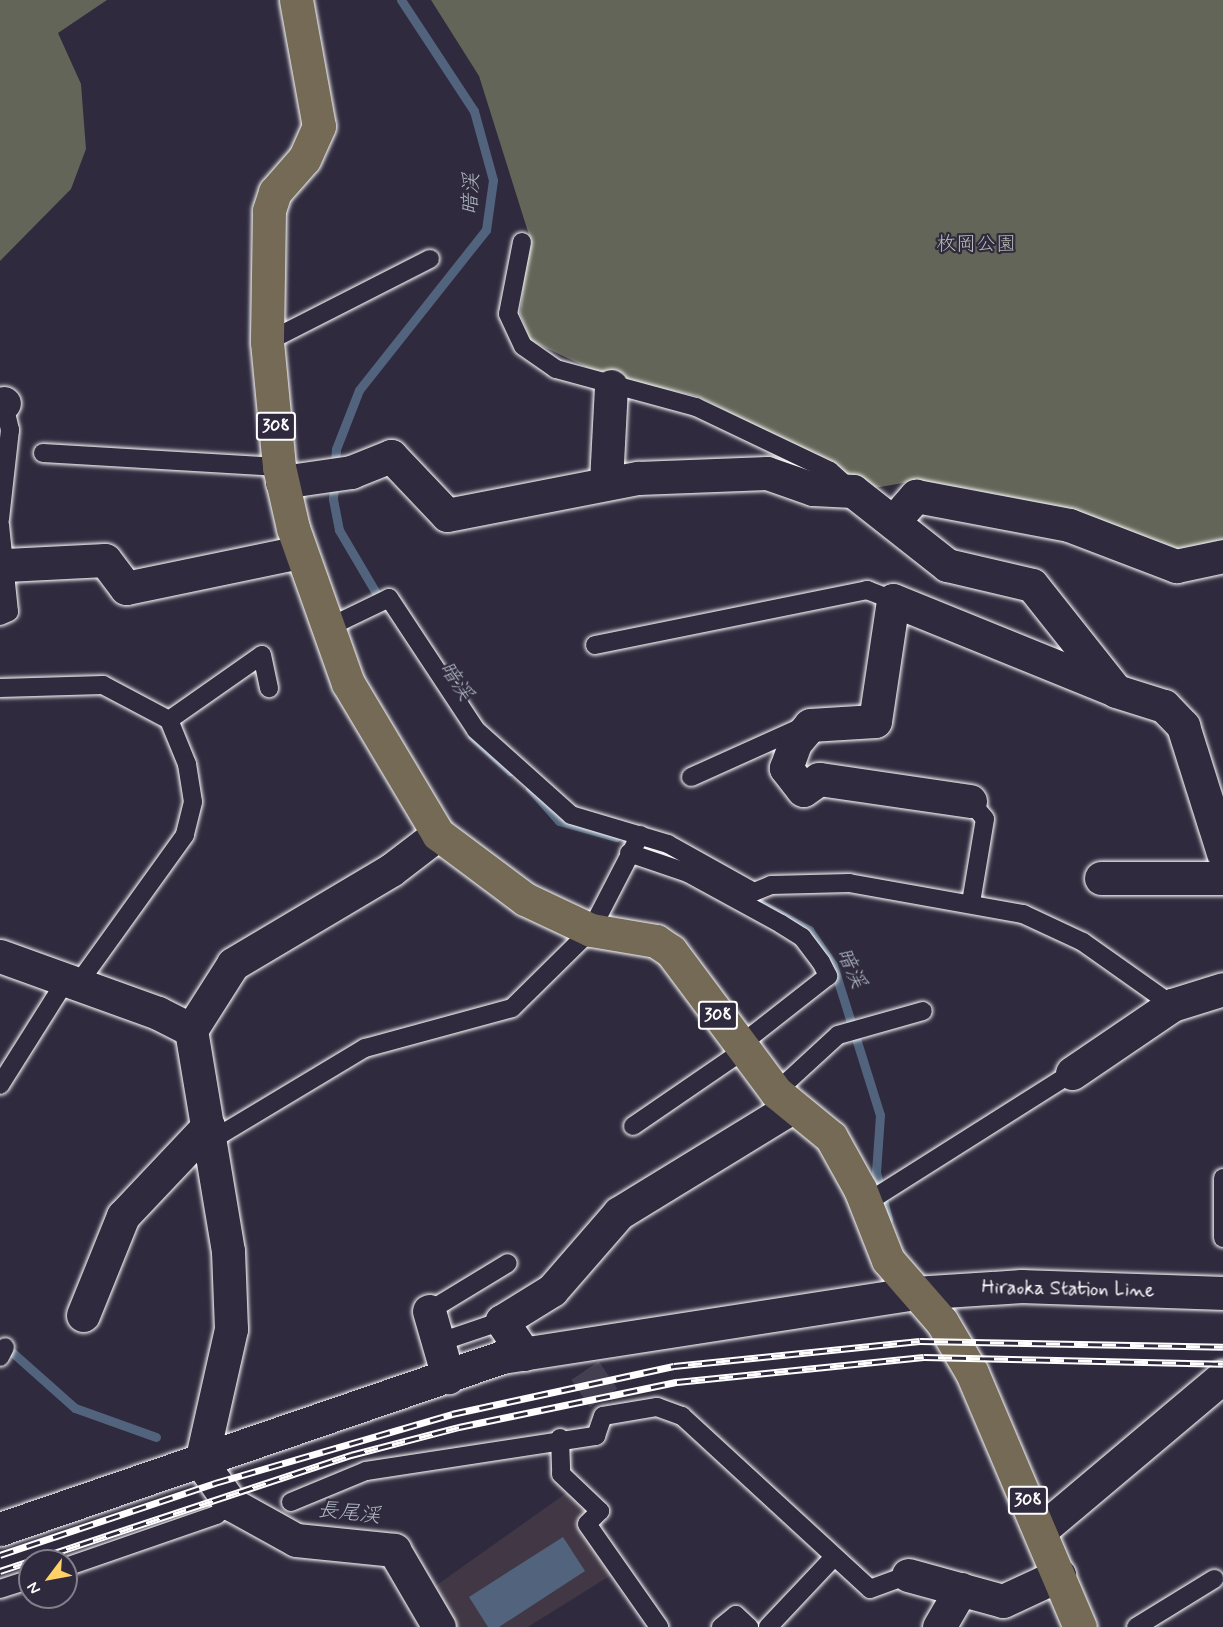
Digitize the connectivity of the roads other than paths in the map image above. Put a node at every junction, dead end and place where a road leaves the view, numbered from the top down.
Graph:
1 (296, 0) edge
2 (522, 242) dead end
3 (430, 260) dead end
4 (267, 342) junction
5 (611, 386) junction
6 (2, 404) edge
7 (43, 453) dead end
8 (280, 474) junction
9 (606, 482) junction
10 (853, 491) junction
11 (0, 519) edge
12 (893, 522) junction
13 (0, 525) edge
14 (300, 552) junction
15 (1223, 556) edge
16 (6, 565) junction
17 (893, 600) junction
18 (0, 616) edge
19 (325, 629) junction
20 (595, 645) dead end
21 (0, 688) edge
22 (269, 688) dead end
23 (1116, 691) junction
24 (169, 720) junction
25 (810, 725) junction
26 (691, 777) dead end
27 (970, 801) joint
28 (438, 834) junction
29 (636, 843) junction
30 (1223, 853) edge
31 (1101, 878) dead end
32 (1223, 878) edge
33 (971, 903) junction
34 (591, 930) junction
35 (0, 956) edge
36 (72, 982) junction
37 (1223, 989) edge
38 (1172, 1005) junction
39 (922, 1011) dead end
40 (191, 1030) junction
41 (742, 1047) junction
42 (1072, 1073) joint
43 (0, 1085) edge
44 (784, 1099) junction
45 (633, 1126) dead end
46 (209, 1133) junction
47 (1223, 1178) edge
48 (876, 1196) junction
49 (1223, 1238) edge
50 (508, 1263) dead end
51 (914, 1293) junction
52 (1223, 1293) edge
53 (429, 1311) joint
54 (82, 1315) dead end
55 (502, 1321) junction
56 (437, 1343) junction
57 (524, 1354) junction
58 (448, 1377) junction
59 (1222, 1382) edge
60 (560, 1438) junction
61 (201, 1462) junction
62 (291, 1502) dead end
63 (231, 1504) junction
64 (0, 1529) edge
65 (1041, 1530) junction
66 (833, 1558) junction
67 (78, 1563) edge
68 (908, 1575) joint
69 (1059, 1575) junction
70 (1214, 1579) dead end
71 (18, 1583) edge
72 (0, 1589) edge
73 (961, 1589) junction
74 (440, 1627) edge
75 (658, 1627) edge
76 (721, 1627) edge
77 (749, 1627) edge
78 (768, 1627) edge
79 (939, 1627) edge
80 (1079, 1627) edge
81 (1136, 1627) edge

1 - 4 highway, 308
2 - 5 lane
3 - 4 lane
4 - 8 highway, 308
5 - 9 street
5 - 10 lane
6 - 11 lane
7 - 8 lane
8 - 9 street
8 - 14 highway, 308
9 - 10 street
10 - 12 street
12 - 15 street
12 - 23 street
13 - 16 lane
14 - 16 street
14 - 19 highway, 308
16 - 18 lane
17 - 20 lane
17 - 23 street
17 - 25 street
19 - 28 highway, 308
19 - 29 lane
21 - 24 lane
22 - 24 lane
23 - 30 street
24 - 36 lane
25 - 26 lane
25 - 27 street
27 - 33 lane
28 - 34 highway, 308
28 - 40 street
29 - 33 lane
29 - 34 lane
29 - 41 lane
31 - 32 street
33 - 38 lane
34 - 41 highway, 308
34 - 46 lane
35 - 36 street
36 - 40 street
36 - 43 lane
37 - 38 street
38 - 42 street
39 - 44 lane
40 - 46 street
41 - 44 highway, 308
41 - 45 lane
42 - 48 lane
44 - 48 highway, 308
44 - 55 street
46 - 54 street
46 - 61 street
47 - 49 lane
48 - 51 highway, 308
50 - 53 lane
51 - 52 street, Hiraoka Station Line
51 - 57 street, Hiraoka Station Line
51 - 65 highway, 308
53 - 56 street
55 - 56 lane
55 - 57 street
56 - 58 street
57 - 58 street, Hiraoka Station Line
58 - 61 street, Hiraoka Station Line
59 - 65 street
60 - 62 lane
60 - 66 lane
60 - 75 lane
61 - 63 street
61 - 64 street, Hiraoka Station Line
63 - 67 lane
63 - 74 street
65 - 69 highway, 308
66 - 68 lane
66 - 78 lane
68 - 73 street
69 - 73 street
69 - 80 highway, 308
70 - 81 lane
71 - 72 lane
73 - 79 street
76 - 77 lane

